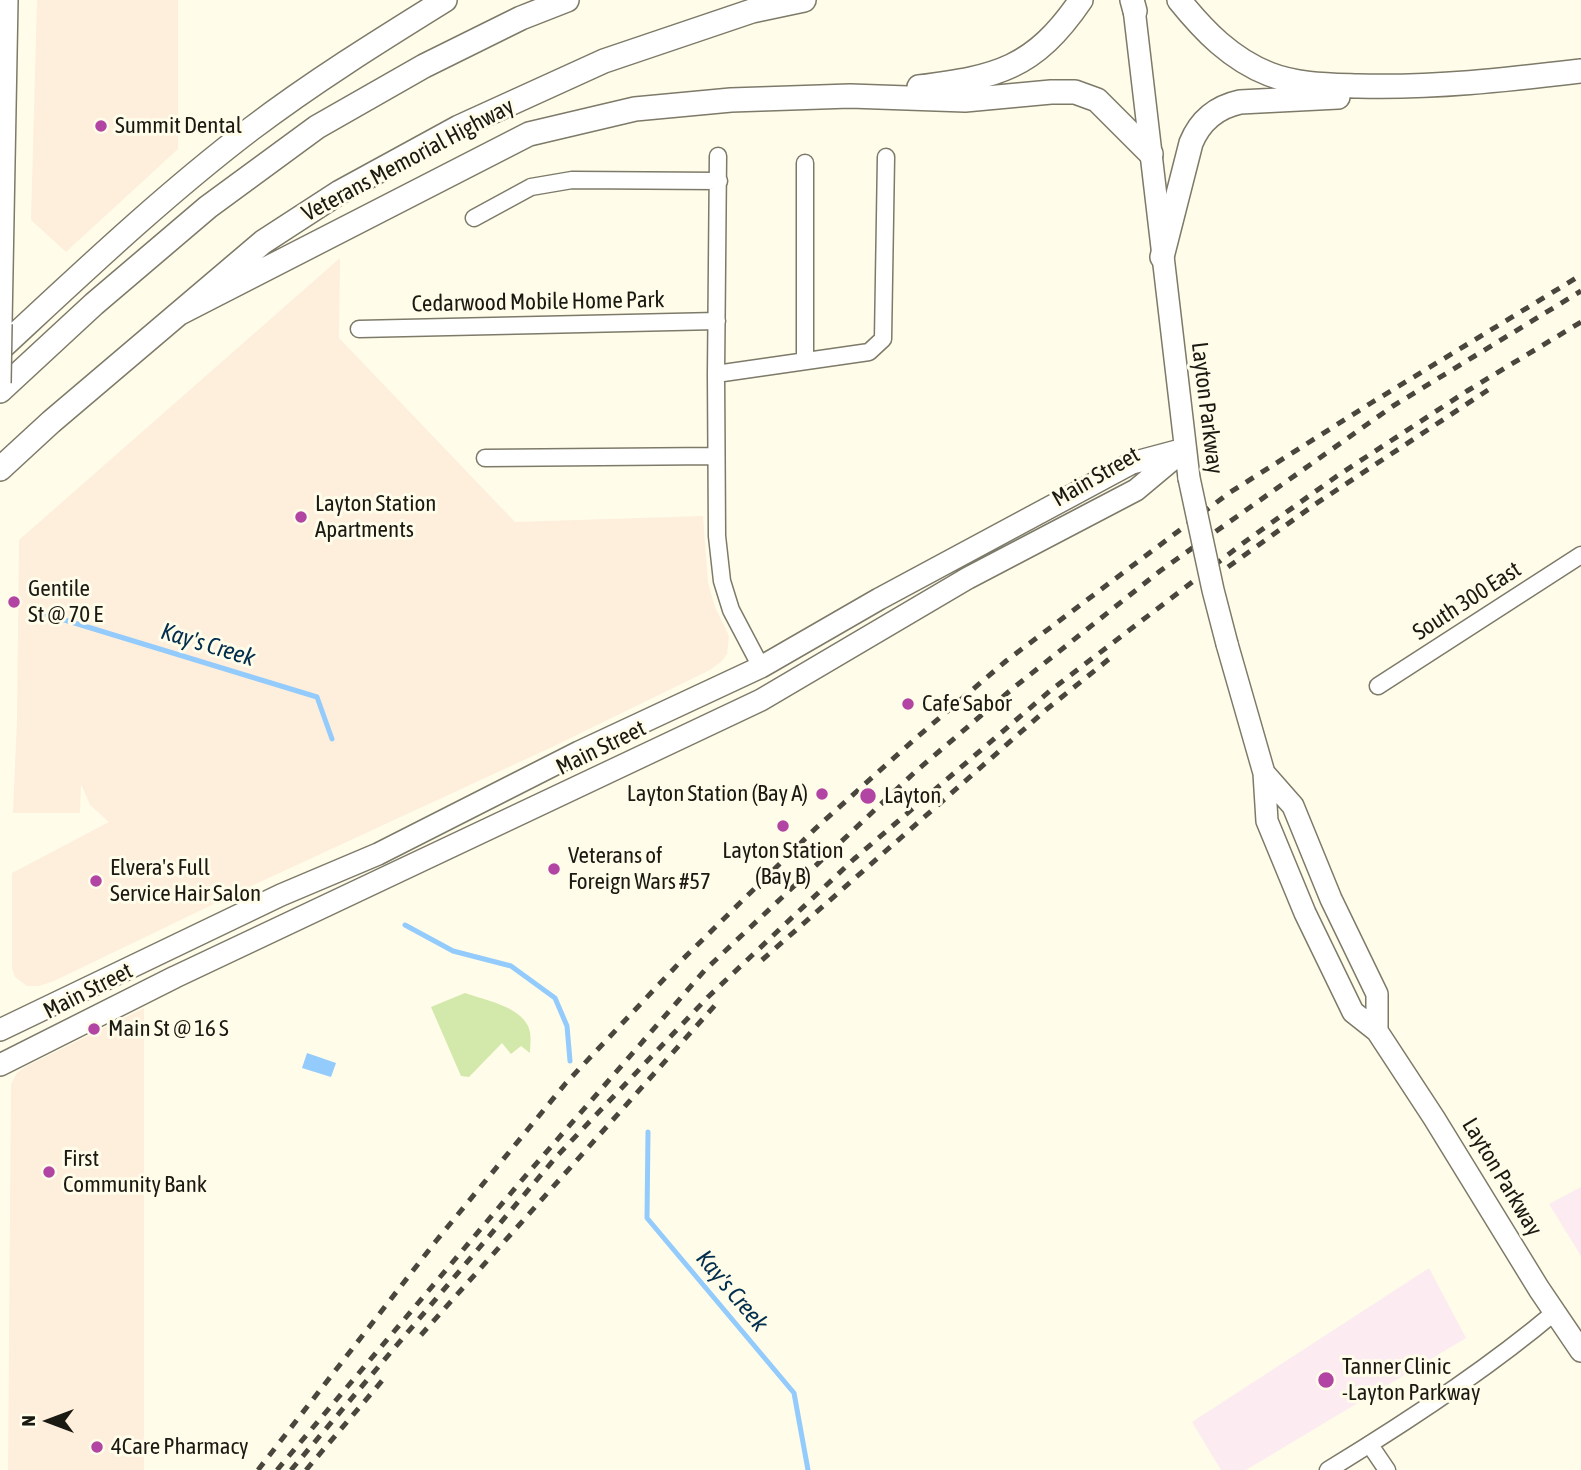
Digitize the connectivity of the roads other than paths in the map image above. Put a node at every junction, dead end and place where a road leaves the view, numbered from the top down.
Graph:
1 (7, 0) edge
2 (445, 0) edge
3 (567, 0) edge
4 (804, 0) edge
5 (1081, 0) edge
6 (1179, 0) edge
7 (1133, 4) edge
8 (1581, 71) edge
9 (1411, 87) junction
10 (850, 96) junction
11 (1151, 154) junction
12 (718, 156) dead end
13 (886, 157) dead end
14 (806, 163) dead end
15 (719, 181) junction
16 (474, 218) dead end
17 (1163, 257) junction
18 (180, 313) junction
19 (717, 321) junction
20 (1, 324) edge
21 (359, 329) dead end
22 (0, 349) edge
23 (805, 360) junction
24 (716, 374) junction
25 (0, 383) edge
26 (0, 391) edge
27 (1185, 449) junction
28 (716, 456) junction
29 (485, 458) dead end
30 (0, 470) edge
31 (1581, 555) edge
32 (761, 667) junction
33 (1378, 686) dead end
34 (1264, 772) junction
35 (0, 1030) edge
36 (1377, 1031) junction
37 (0, 1065) edge
38 (1555, 1312) junction
39 (1581, 1351) edge
40 (1370, 1445) junction
41 (1328, 1470) edge
42 (1387, 1470) edge

1 - 20 main road
2 - 22 highway
3 - 26 highway
4 - 18 highway, Veterans Memorial Highway
5 - 10 highway
6 - 9 highway
7 - 11 main road, Layton Parkway
8 - 9 highway
9 - 17 highway
10 - 11 highway
10 - 18 highway
11 - 17 main road, Layton Parkway
12 - 15 street
13 - 23 street
14 - 23 street
15 - 16 street
15 - 19 street
17 - 27 main road, Layton Parkway
18 - 30 highway, Veterans Memorial Highway
19 - 21 street, Cedarwood Mobile Home Park
19 - 24 street
20 - 25 main road, bridge
23 - 24 street
24 - 28 street
27 - 32 main road, Main Street
27 - 34 main road, Layton Parkway, bridge
27 - 37 main road, Main Street
28 - 29 street
28 - 32 street
31 - 33 street, South 300 East
32 - 35 main road, Main Street
34 - 36 main road, Layton Parkway
34 - 36 main road, Layton Parkway
36 - 38 main road, Layton Parkway
38 - 39 main road, Layton Parkway
38 - 40 street
40 - 41 street
40 - 42 street

